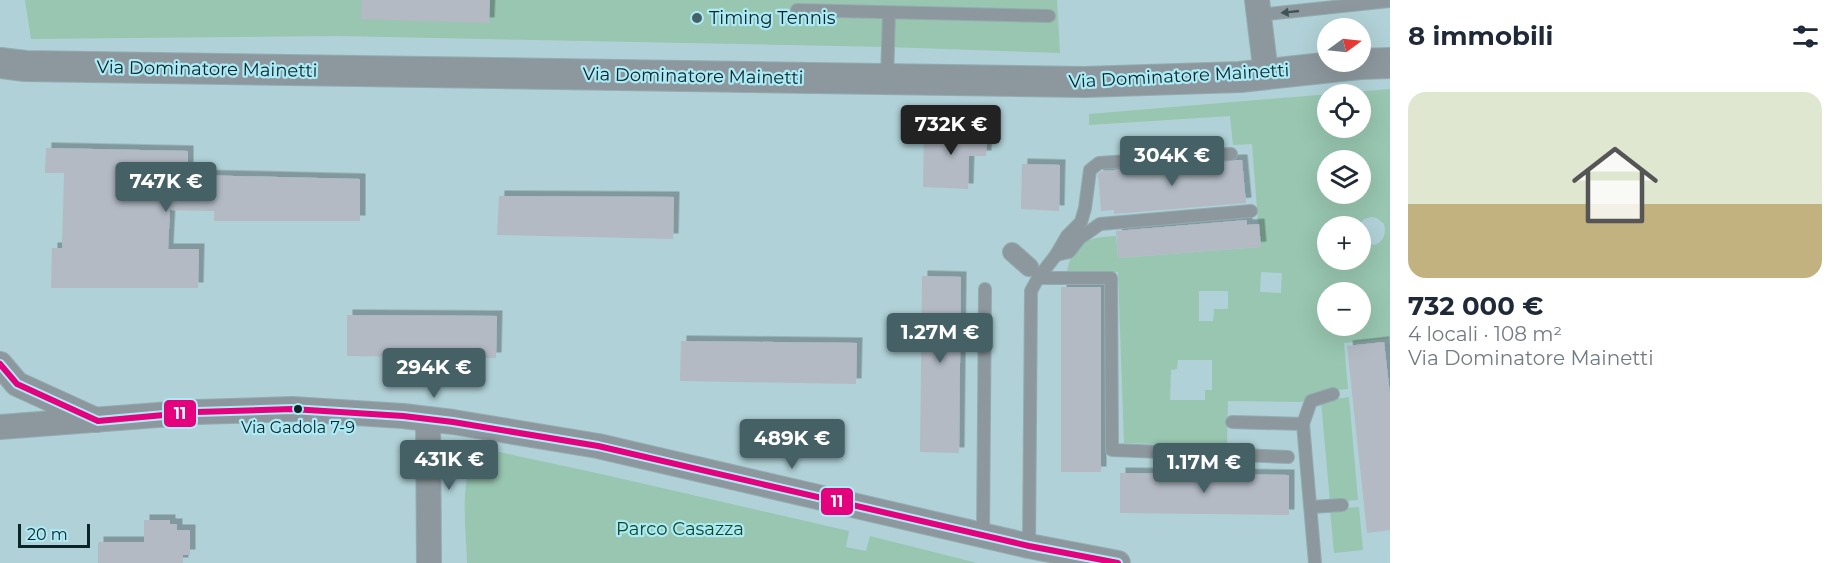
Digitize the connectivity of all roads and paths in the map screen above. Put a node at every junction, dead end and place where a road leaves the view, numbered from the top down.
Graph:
1 (1390, 1) edge
2 (1258, 7) edge
3 (797, 10) dead end
4 (889, 12) junction
5 (1048, 16) dead end
6 (1390, 50) edge
7 (1371, 59) edge
8 (1390, 63) edge
9 (13, 64) edge
10 (1371, 64) edge
11 (1317, 69) edge
12 (1266, 74) junction
13 (887, 79) junction
14 (0, 83) edge
15 (1232, 154) dead end
16 (1251, 212) dead end
17 (1012, 252) dead end
18 (1056, 255) junction
19 (1033, 272) junction
20 (985, 289) dead end
21 (0, 364) edge
22 (1333, 394) dead end
23 (428, 419) junction
24 (98, 421) junction
25 (1232, 422) dead end
26 (1303, 424) junction
27 (0, 427) edge
28 (1287, 457) dead end
29 (1342, 505) dead end
30 (1311, 507) junction
31 (983, 536) junction
32 (1028, 555) edge
33 (429, 563) edge
34 (1118, 563) edge
35 (1315, 563) edge

1 -> 2 lane
2 - 12 street
3 - 4 lane
4 - 5 lane
4 - 13 lane
6 - 7 street, Via Dominatore Mainetti
8 - 10 street, Via Dominatore Mainetti
9 - 13 street, Via Dominatore Mainetti
9 - 14 street, Via Dominatore Mainetti
11 - 12 street, Via Dominatore Mainetti
12 - 13 street, Via Dominatore Mainetti
15 - 18 lane
16 - 18 lane
17 - 19 street
18 - 19 lane
19 - 28 lane
19 - 32 lane
20 - 31 lane
21 - 24 street
22 - 26 lane
23 - 24 street
23 - 31 street
23 - 33 street
24 - 27 street
25 - 26 lane
26 - 30 lane
29 - 30 lane
30 - 35 lane
31 - 32 street
32 - 34 street

